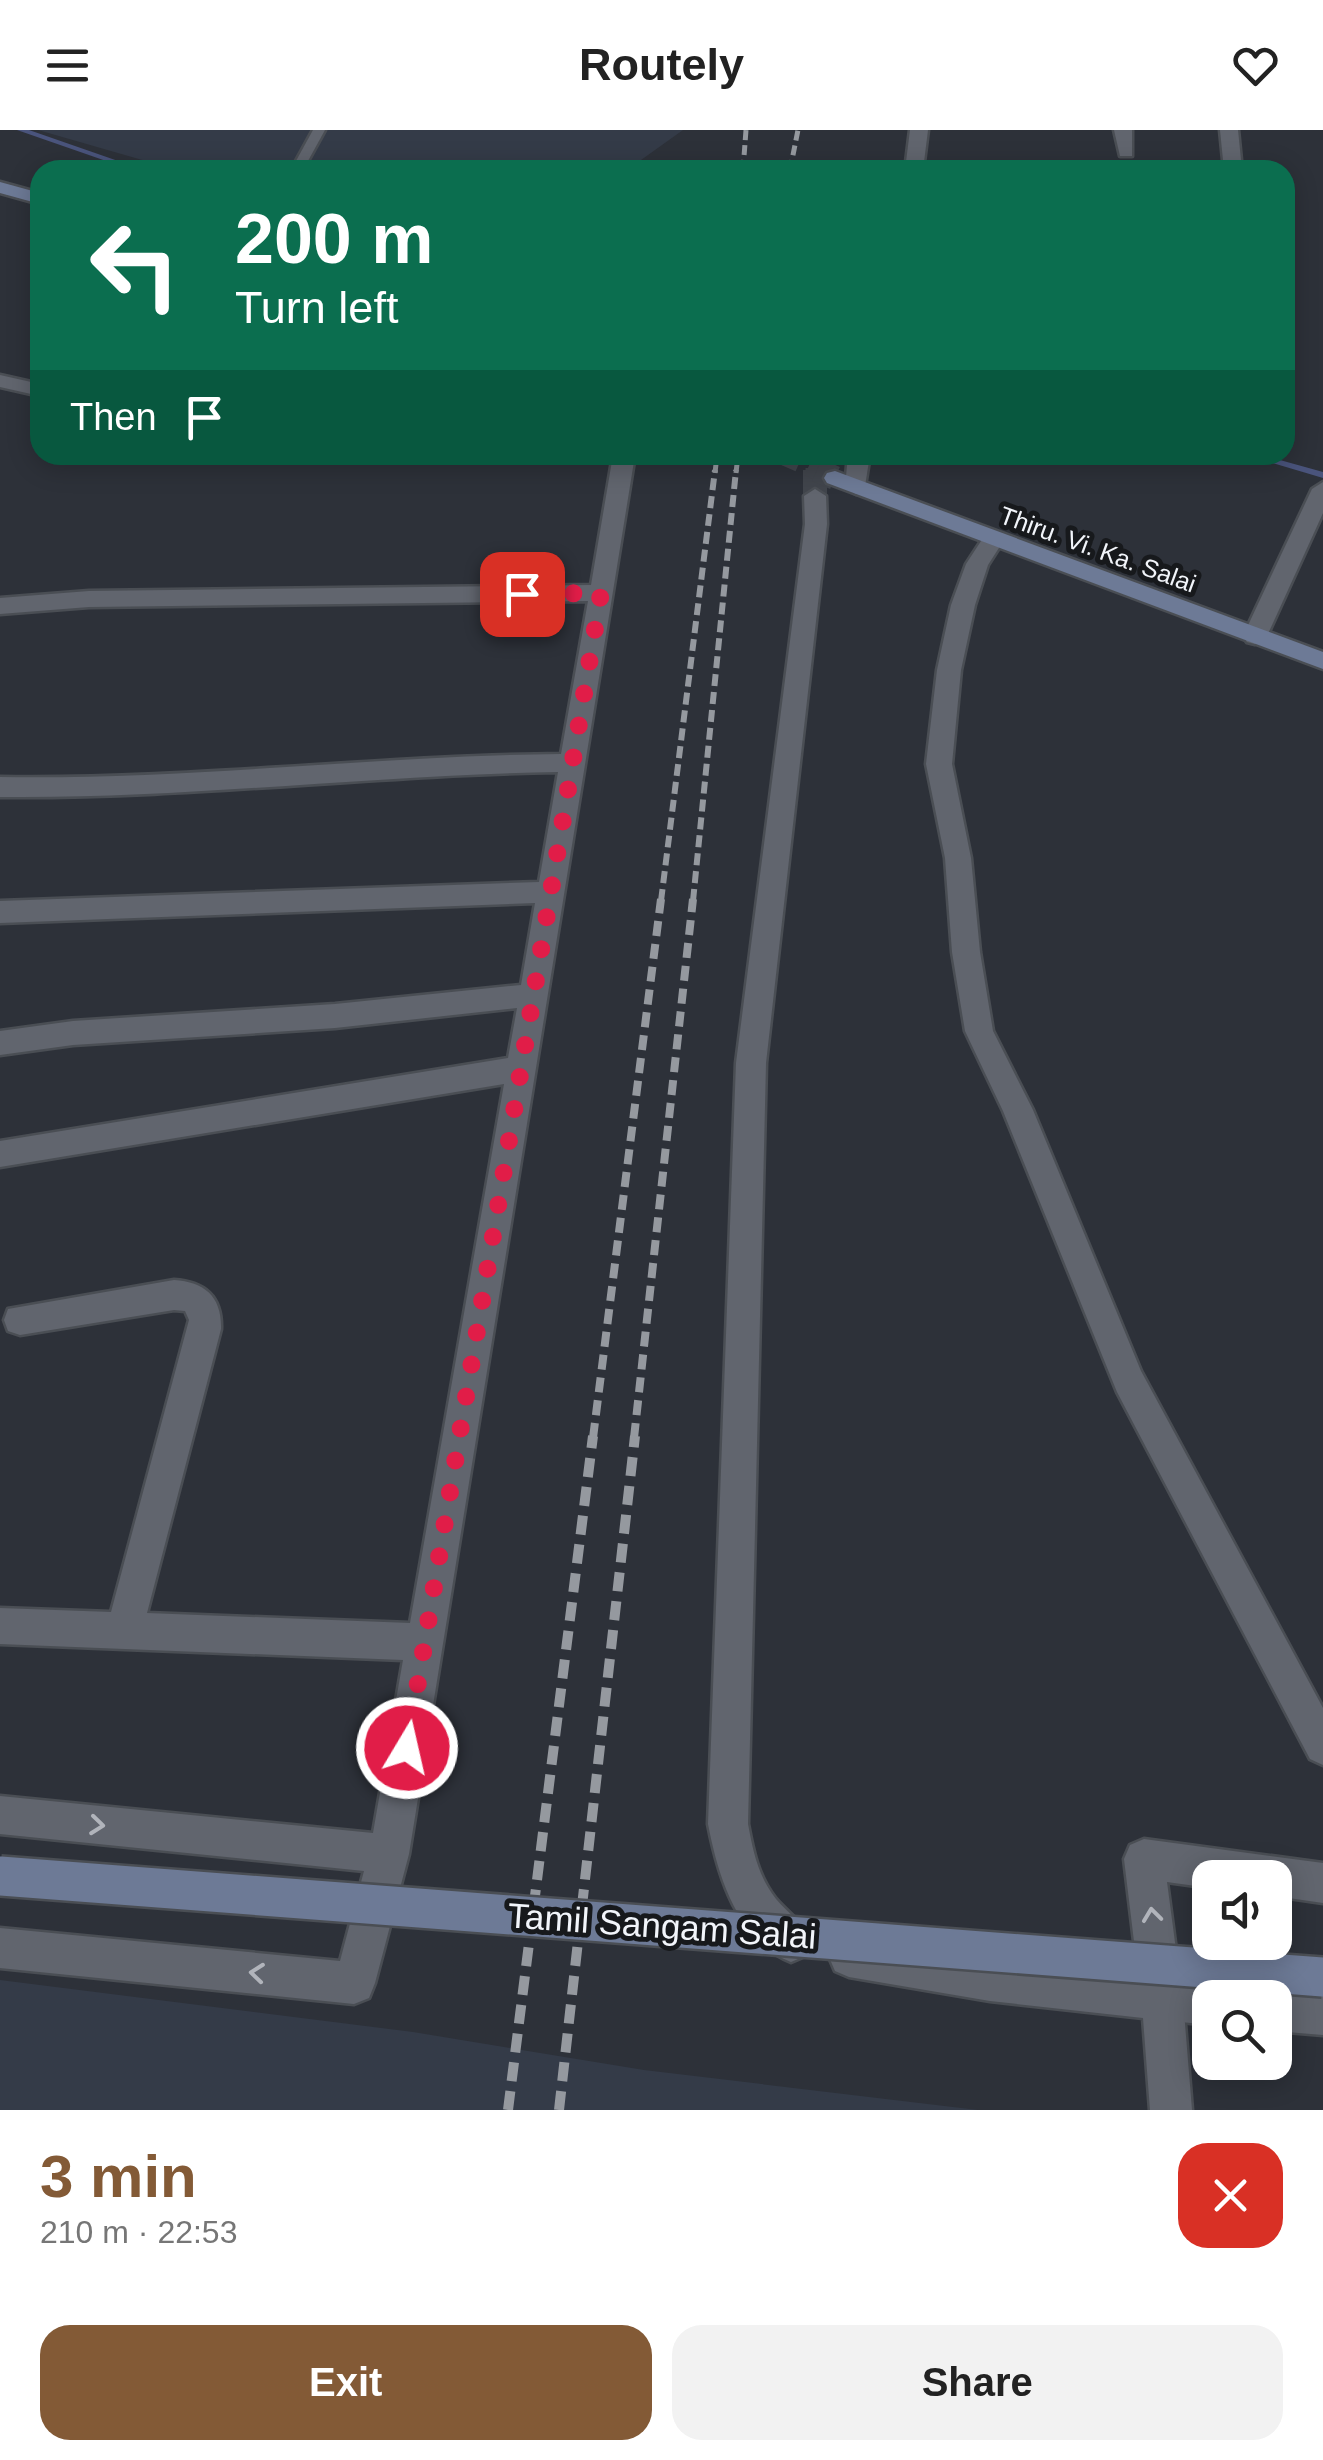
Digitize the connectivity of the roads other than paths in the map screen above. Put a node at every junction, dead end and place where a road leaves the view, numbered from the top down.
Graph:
1 (319, 130) edge
2 (919, 130) edge
3 (1123, 130) edge
4 (1229, 130) edge
5 (1126, 152) dead end
6 (302, 160) edge
7 (915, 160) edge
8 (1232, 160) edge
9 (0, 187) edge
10 (30, 196) edge
11 (0, 380) edge
12 (30, 388) edge
13 (622, 465) edge
14 (852, 465) tunnel mouth
15 (835, 487) junction
16 (1323, 490) edge
17 (993, 540) junction
18 (601, 593) junction
19 (0, 606) edge
20 (1255, 636) junction
21 (1323, 660) edge
22 (572, 763) junction
23 (0, 787) edge
24 (551, 892) junction
25 (0, 912) edge
26 (532, 995) junction
27 (0, 1043) edge
28 (522, 1069) junction
29 (0, 1154) edge
30 (20, 1320) dead end
31 (0, 1626) edge
32 (124, 1631) junction
33 (425, 1642) junction
34 (1323, 1746) edge
35 (0, 1815) edge
36 (390, 1854) junction
37 (0, 1876) edge
38 (1323, 1883) edge
39 (0, 1948) edge
40 (1323, 1976) edge
41 (1162, 1999) junction
42 (1192, 2002) edge
43 (1292, 2011) edge
44 (1323, 2014) edge
45 (1171, 2110) edge

1 - 6 lane
2 - 7 street
3 - 5 street
4 - 8 street
9 - 10 main road
11 - 12 street
13 - 18 street
14 - 15 street
15 - 17 main road, Thiru. Vi. Ka. Salai
15 - 41 street
16 - 20 street
17 - 20 main road, Thiru. Vi. Ka. Salai
17 - 34 street
18 - 19 street
18 - 22 street
20 - 21 main road, Thiru. Vi. Ka. Salai
22 - 23 street
22 - 24 street
24 - 25 street
24 - 26 street
26 - 27 street
26 - 28 street
28 - 29 street
28 - 33 street
30 - 32 street
31 - 32 street
32 - 33 street
33 - 36 street
35 -> 36 street
36 -> 39 street
37 - 40 main road, Tamil Sangam Salai, bridge
41 -> 38 street
41 - 42 street
41 - 45 street
43 - 44 street

